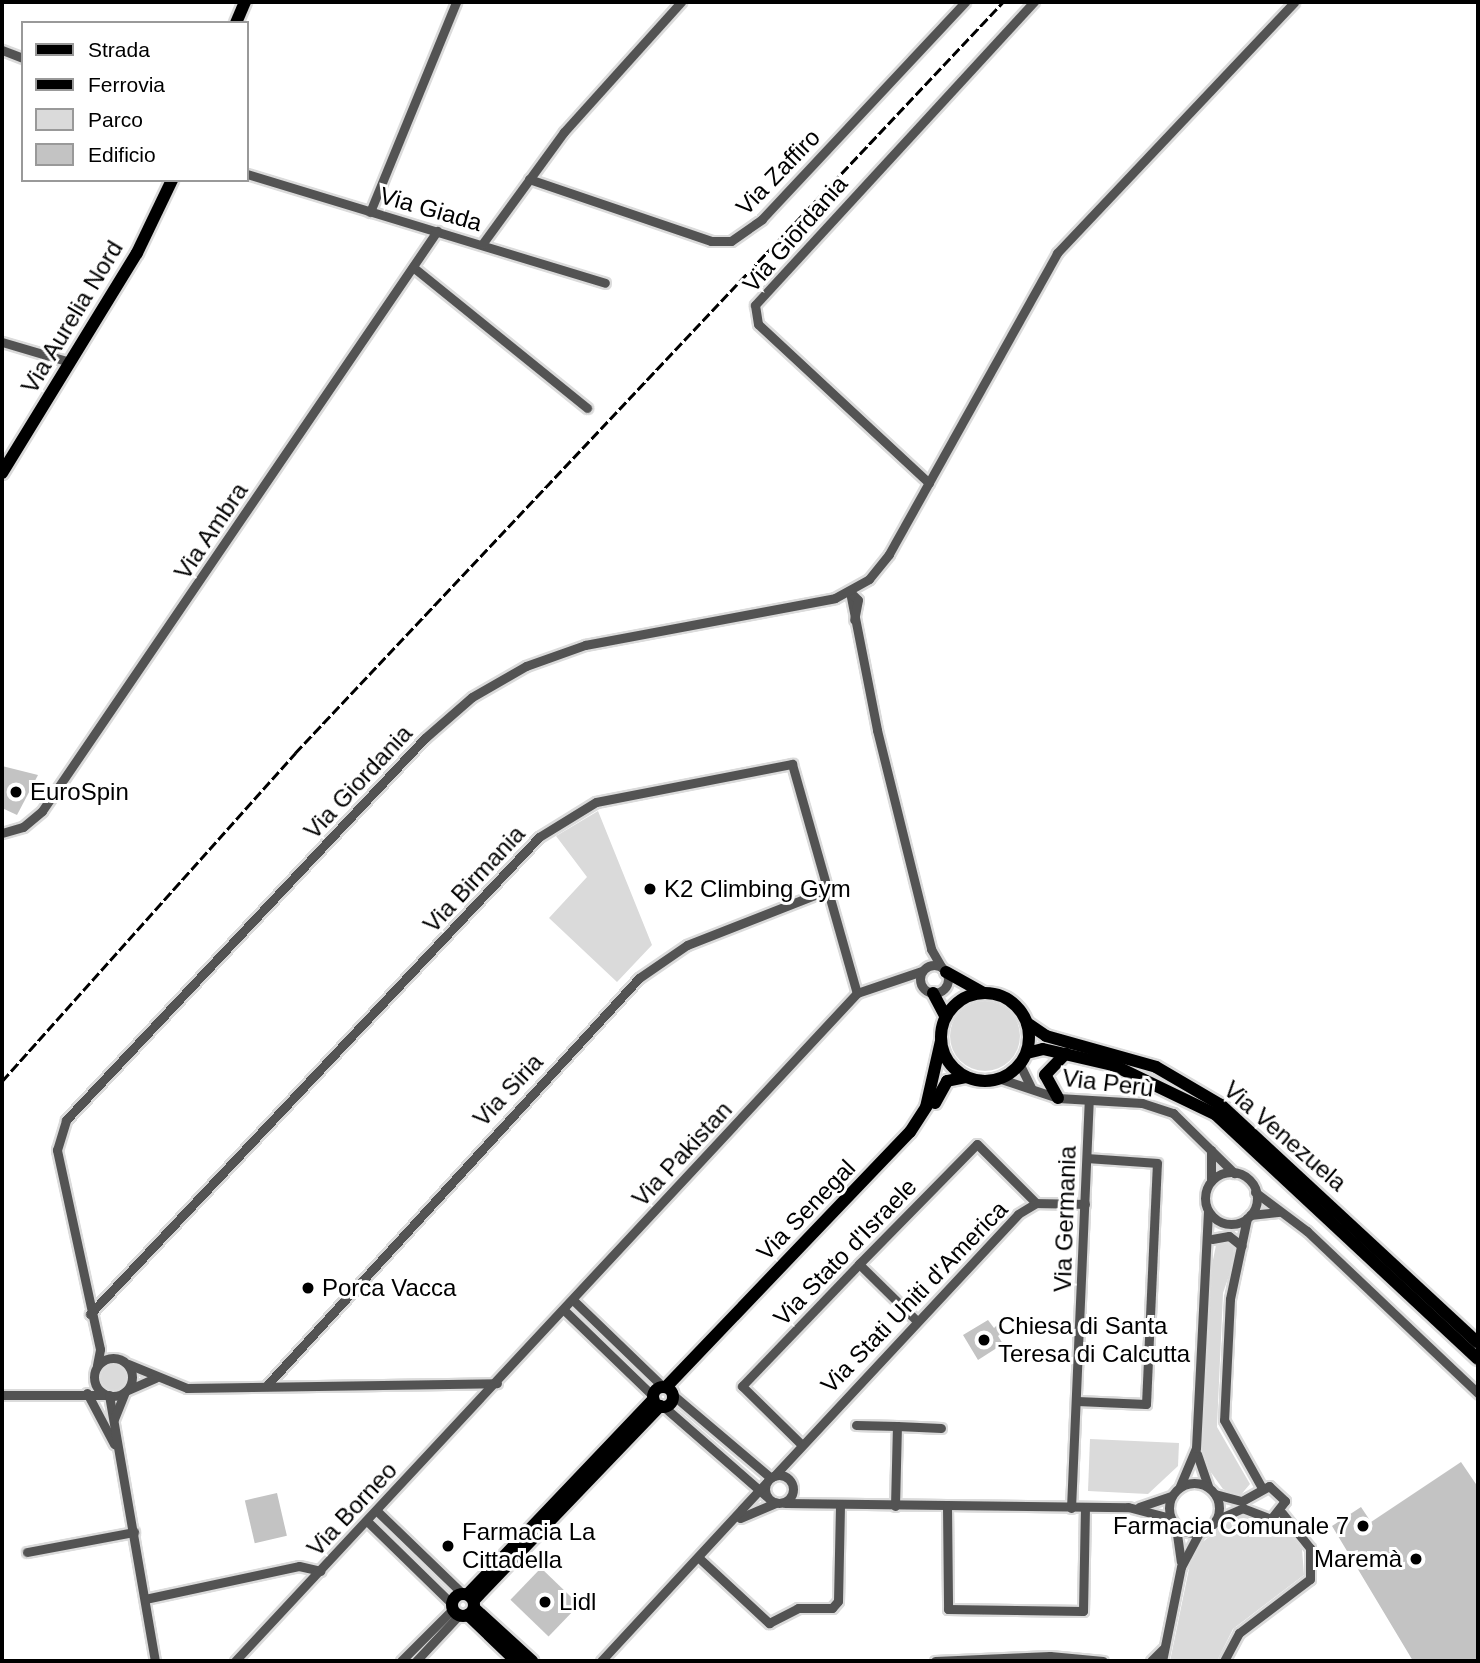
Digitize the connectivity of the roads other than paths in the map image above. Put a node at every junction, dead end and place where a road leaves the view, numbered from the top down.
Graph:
1 (245, 2) edge
2 (456, 2) edge
3 (681, 2) edge
4 (965, 2) edge
5 (1034, 2) edge
6 (1294, 2) edge
7 (237, 21) edge
8 (2, 50) edge
9 (21, 57) edge
10 (248, 174) edge
11 (529, 179) junction
12 (171, 182) edge
13 (370, 212) junction
14 (437, 231) junction
15 (484, 243) junction
16 (413, 267) junction
17 (605, 283) dead end
18 (2, 342) edge
19 (70, 362) junction
20 (587, 408) dead end
21 (2, 473) edge
22 (929, 483) junction
23 (864, 583) junction
24 (850, 592) junction
25 (835, 598) junction
26 (858, 600) junction
27 (848, 606) junction
28 (854, 622) junction
29 (2, 833) edge
30 (827, 890) junction
31 (932, 949) junction
32 (924, 970) junction
33 (944, 970) junction
34 (916, 979) junction
35 (933, 992) junction
36 (983, 992) junction
37 (857, 993) junction
38 (946, 1017) junction
39 (1027, 1023) junction
40 (941, 1041) junction
41 (1027, 1053) junction
42 (1066, 1053) junction
43 (1020, 1065) junction
44 (966, 1077) junction
45 (1001, 1079) junction
46 (1032, 1089) junction
47 (1058, 1097) junction
48 (1089, 1100) junction
49 (1209, 1146) junction
50 (1087, 1157) junction
51 (1234, 1173) junction
52 (1211, 1181) junction
53 (1255, 1192) junction
54 (1036, 1203) junction
55 (1085, 1204) junction
56 (1208, 1211) junction
57 (1282, 1212) junction
58 (1249, 1216) junction
59 (1229, 1224) junction
60 (1212, 1239) junction
61 (1242, 1246) junction
62 (1207, 1249) junction
63 (859, 1264) junction
64 (573, 1300) junction
65 (564, 1310) junction
66 (90, 1314) junction
67 (917, 1321) junction
68 (98, 1340) junction
69 (1478, 1343) edge
70 (117, 1358) junction
71 (1478, 1359) edge
72 (128, 1364) junction
73 (97, 1365) junction
74 (94, 1378) junction
75 (155, 1378) junction
76 (496, 1383) junction
77 (268, 1384) junction
78 (126, 1391) junction
79 (83, 1393) junction
80 (1478, 1393) edge
81 (2, 1395) edge
82 (108, 1395) junction
83 (663, 1396) junction
84 (1077, 1401) junction
85 (113, 1421) junction
86 (856, 1425) dead end
87 (897, 1426) junction
88 (941, 1427) dead end
89 (802, 1445) junction
90 (1196, 1448) junction
91 (118, 1455) junction
92 (794, 1460) junction
93 (792, 1485) junction
94 (764, 1486) junction
95 (1180, 1486) junction
96 (1262, 1488) junction
97 (1212, 1490) junction
98 (1171, 1496) junction
99 (814, 1502) junction
100 (780, 1503) junction
101 (840, 1504) junction
102 (895, 1506) junction
103 (947, 1506) junction
104 (1139, 1507) junction
105 (1071, 1508) junction
106 (1085, 1508) junction
107 (377, 1511) junction
108 (1282, 1513) junction
109 (1170, 1518) junction
110 (735, 1520) junction
111 (1216, 1520) junction
112 (367, 1521) junction
113 (1176, 1527) junction
114 (134, 1532) junction
115 (1199, 1533) junction
116 (27, 1552) dead end
117 (699, 1558) junction
118 (1181, 1567) junction
119 (320, 1571) junction
120 (145, 1599) junction
121 (464, 1605) junction
122 (1164, 1648) junction
123 (155, 1661) edge
124 (235, 1661) edge
125 (401, 1661) edge
126 (416, 1661) edge
127 (516, 1661) edge
128 (532, 1661) edge
129 (601, 1661) edge
130 (935, 1661) edge
131 (1103, 1661) edge
132 (1151, 1661) edge
133 (1162, 1661) edge
134 (1224, 1661) edge

1 - 7 main road
2 - 13 street
3 - 11 street
4 - 11 street, Via Zaffiro
5 - 22 street, Via Giordania
6 - 22 street, Via Giordania
8 - 9 street
10 - 13 street, Via Giada
11 - 15 street
12 - 19 main road, Via Aurelia Nord
13 - 14 street, Via Giada
14 - 15 street, Via Giada
14 - 16 street, Via Ambra
15 - 17 street, Via Giada
16 - 20 street
16 - 29 street, Via Ambra
18 - 19 street
19 - 21 main road, Via Aurelia Nord
22 - 23 street, Via Giordania
23 - 24 street, Via Giordania
23 - 26 street
24 - 25 street, Via Giordania
24 - 26 street
24 - 27 street
25 - 27 street
25 - 66 street, Via Giordania
26 - 28 street
27 - 28 street
28 - 31 street
30 - 37 street, Via Birmania
30 - 66 street, Via Birmania
30 - 77 street, Via Siria
31 - 32 street
31 - 33 street
32 - 33 street
32 - 34 street
33 - 35 street
33 - 36 main road, Via Venezuela
34 - 35 street
34 - 37 street
35 - 38 main road
36 - 38 main road
36 - 39 main road, Via Venezuela
37 - 64 street, Via Pakistan
38 - 40 main road
39 - 41 main road
39 - 69 main road, Via Venezuela
40 - 44 main road
40 - 83 main road, Via Senegal
41 - 42 main road, Via Venezuela
41 - 43 main road
42 - 47 main road
42 - 71 main road, Via Venezuela
43 - 45 main road
43 - 46 street, Via Perù
44 - 45 main road
44 - 83 main road, Via Senegal
45 - 46 street, Via Perù
46 - 47 street, Via Perù
47 - 48 street, Via Perù
48 - 49 street, Via Perù
48 - 50 street, Via Germania
49 - 51 street, Via Perù
49 - 52 street
50 - 55 street, Via Germania
50 - 84 street
51 - 52 street
51 - 53 street, Via Perù
52 - 56 street
53 - 57 street, Via Perù
53 - 58 street
54 - 55 street, Via Stati Uniti d'America
54 - 63 street, Via Stato d'Israele
54 - 67 street, Via Stati Uniti d'America
55 - 84 street, Via Germania
56 - 59 street
56 - 62 street
57 - 58 street
57 - 80 street, Via Perù
58 - 59 street
58 - 61 street
59 - 60 street
59 - 61 street
60 - 61 street
60 - 62 street
61 - 96 street
62 - 90 street
63 - 67 street
63 - 89 street, Via Stato d'Israele
64 - 65 street, Via Pakistan
64 - 83 street
65 - 76 street, Via Pakistan
65 - 83 street
66 - 68 street, Via Giordania
67 - 89 street, Via Stati Uniti d'America
68 - 70 street, Via Giordania
68 - 73 street, Via Giordania
70 - 72 street
70 - 73 street
72 - 75 street
72 - 78 street
73 - 74 street
74 - 79 street
74 - 82 street
75 - 77 street
75 - 78 street
76 - 77 street
76 - 107 street, Via Borneo
78 - 82 street
78 - 85 street
79 - 81 street
79 - 82 street
79 - 91 street
82 - 85 street
83 - 94 street
83 - 94 street
83 - 121 main road, Via Senegal
84 - 105 street, Via Germania
85 - 91 street
86 - 87 street
87 - 88 street
87 - 102 street
89 - 92 street, Via Stati Uniti d'America
90 - 95 street
90 - 97 street
91 - 114 street
92 - 93 street, Via Stati Uniti d'America
92 - 94 street, Via Stati Uniti d'America
93 - 94 street
93 - 99 street
93 - 100 street
94 - 100 street
94 - 110 street, Via Stati Uniti d'America
95 - 97 street
95 - 98 street
96 - 97 street
96 - 108 street
97 - 111 street
98 - 104 street
98 - 109 street
99 - 100 street
99 - 101 street
100 - 110 street, Via Stati Uniti d'America
101 - 102 street
101 - 117 street
102 - 103 street
103 - 105 street
103 - 106 street
104 - 106 street
104 - 109 street
105 - 106 street
107 - 112 street, Via Borneo
107 - 121 street
108 - 111 street
108 - 134 street
109 - 113 street
110 - 117 street, Via Stati Uniti d'America
111 - 115 street
112 - 119 street, Via Borneo
112 - 121 street
113 - 115 street
113 - 118 street
114 - 116 street
114 - 120 street
115 - 118 street
117 - 129 street, Via Stati Uniti d'America
118 - 122 street
119 - 120 street
119 - 124 street, Via Borneo
120 - 123 street
121 - 125 street, Via Senegal
121 - 126 street, Via Senegal
121 - 127 main road
121 - 128 main road
122 - 132 street
122 - 133 street
130 - 131 street

